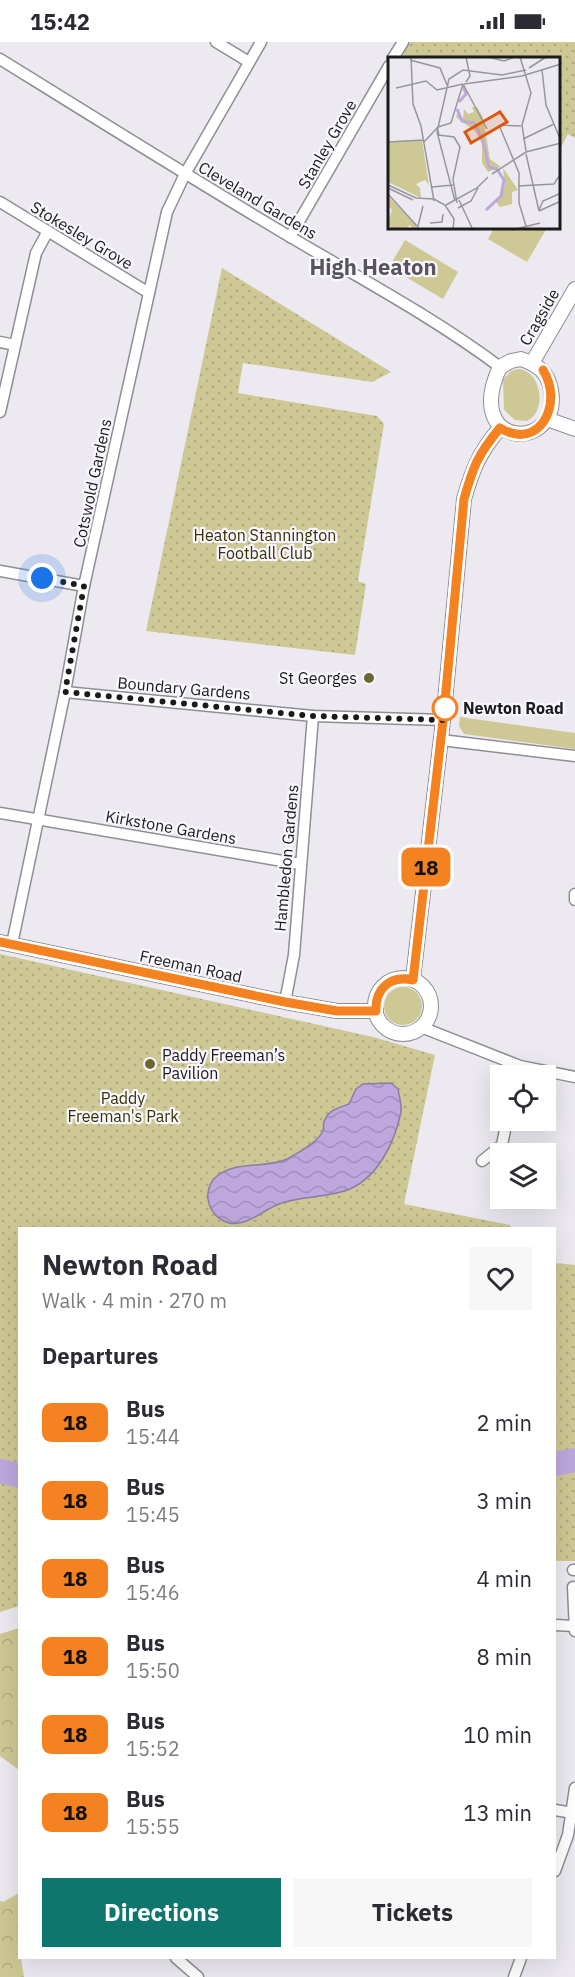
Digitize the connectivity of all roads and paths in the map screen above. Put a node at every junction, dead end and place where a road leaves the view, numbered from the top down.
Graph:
1 (216, 42) edge
2 (261, 42) edge
3 (403, 42) edge
4 (394, 57) edge
5 (0, 59) edge
6 (249, 62) junction
7 (388, 68) edge
8 (185, 174) junction
9 (0, 202) edge
10 (48, 231) junction
11 (290, 237) junction
12 (575, 289) edge
13 (149, 293) junction
14 (0, 342) edge
15 (15, 345) junction
16 (532, 363) junction
17 (500, 367) junction
18 (0, 412) edge
19 (547, 419) junction
20 (500, 428) junction
21 (575, 429) edge
22 (0, 571) edge
23 (84, 586) junction
24 (65, 692) junction
25 (313, 716) junction
26 (443, 720) junction
27 (441, 740) junction
28 (575, 756) edge
29 (0, 813) edge
30 (37, 819) junction
31 (300, 864) junction
32 (575, 894) edge
33 (575, 900) edge
34 (6, 943) edge
35 (413, 980) junction
36 (285, 1002) junction
37 (376, 1011) junction
38 (421, 1027) junction
39 (506, 1065) edge
40 (556, 1075) edge
41 (575, 1077) edge
42 (505, 1131) edge
43 (482, 1161) dead end
44 (573, 1587) dead end
45 (556, 1625) edge
46 (575, 1629) edge
47 (575, 1788) edge
48 (556, 1810) edge
49 (573, 1813) junction
50 (556, 1868) edge
51 (177, 1959) edge
52 (521, 1959) edge
53 (198, 1977) edge
54 (514, 1977) edge

1 - 6 street
2 - 6 street, Cotswold Gardens
3 - 4 street
5 - 8 street, Cleveland Gardens
6 - 8 street, Cotswold Gardens
7 - 11 street, Stanley Grove
8 - 11 street, Cleveland Gardens
8 - 13 street, Cotswold Gardens
9 - 10 street, Stokesley Grove
10 - 13 street, Stokesley Grove
10 - 15 street
11 - 17 street, Cleveland Gardens
12 - 16 street, Cragside
13 - 23 street, Cotswold Gardens
14 - 15 street
15 - 18 street
16 - 17 street
16 - 19 street
17 - 20 street
19 - 20 street
19 - 21 street
20 - 26 street
22 - 23 street
23 - 24 street, Cotswold Gardens
24 - 25 street, Boundary Gardens
24 - 30 street, Cotswold Gardens
25 - 26 street, Boundary Gardens
25 - 31 street, Hambledon Gardens
26 - 27 street
27 - 28 street
27 - 35 street
29 - 30 street, Kirkstone Gardens
30 - 31 street, Kirkstone Gardens
30 - 34 street, Cotswold Gardens
31 - 36 street, Hambledon Gardens
32 - 33 street
34 - 36 street, Freeman Road
35 - 37 street
35 - 38 street
36 - 37 street, Freeman Road
37 - 38 street
38 - 39 street
40 - 41 street
42 - 43 street
44 - 46 street
45 - 46 street
47 - 49 street
48 - 49 street
49 - 50 street
51 - 53 street
52 - 54 street

